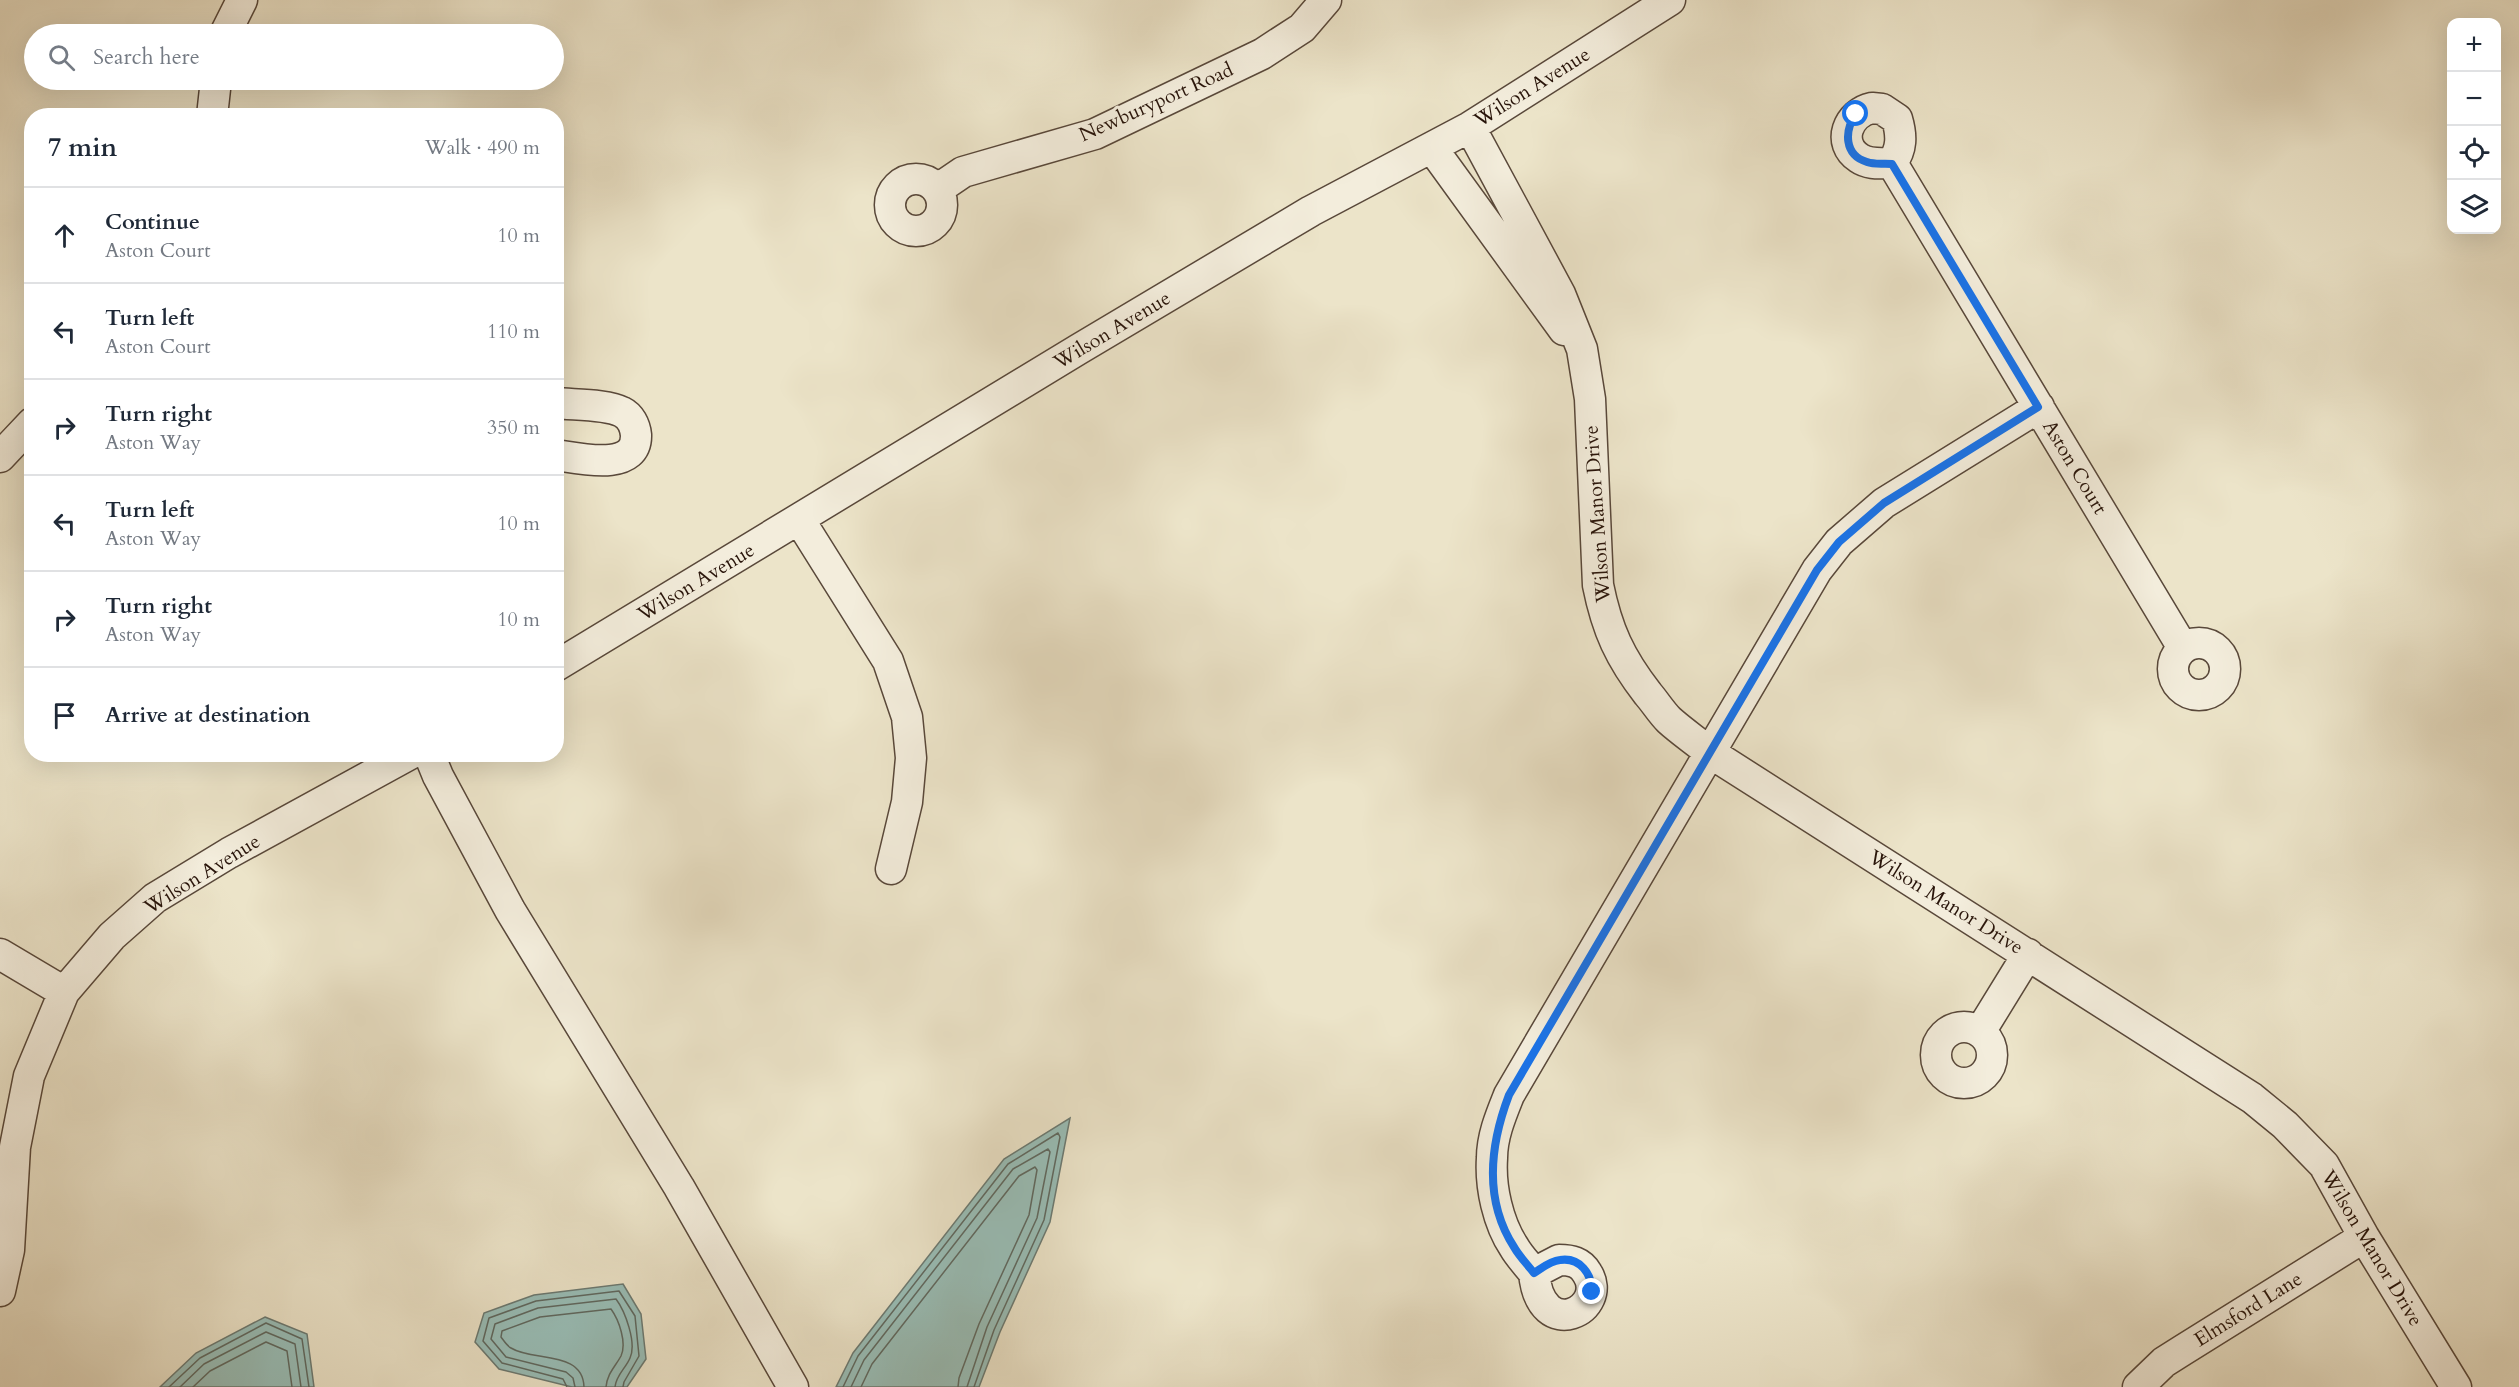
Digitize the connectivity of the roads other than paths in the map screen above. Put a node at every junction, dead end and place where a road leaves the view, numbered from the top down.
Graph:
1 (242, 0) edge
2 (1326, 0) edge
3 (1670, 0) edge
4 (230, 24) edge
5 (215, 90) edge
6 (213, 108) edge
7 (1470, 127) junction
8 (1432, 148) junction
9 (1892, 164) dead end
10 (938, 189) dead end
11 (1582, 353) junction
12 (564, 404) edge
13 (2038, 407) junction
14 (24, 432) edge
15 (564, 456) edge
16 (0, 457) edge
17 (799, 519) junction
18 (2183, 648) dead end
19 (564, 661) edge
20 (1709, 752) junction
21 (395, 762) edge
22 (432, 762) edge
23 (891, 869) dead end
24 (0, 954) edge
25 (2028, 954) junction
26 (64, 992) junction
27 (1980, 1032) dead end
28 (2364, 1237) junction
29 (1534, 1273) dead end
30 (0, 1291) edge
31 (793, 1387) edge
32 (2138, 1387) edge
33 (2456, 1387) edge

1 - 4 street
2 - 10 street, Newburyport Road
3 - 7 street, Wilson Avenue
5 - 6 street
7 - 8 street, Wilson Avenue
7 - 11 street, Wilson Manor Drive
8 - 11 street, Wilson Manor Drive
8 - 17 street, Wilson Avenue
9 - 13 street, Aston Court
11 - 20 street, Wilson Manor Drive
12 - 15 street
13 - 18 street, Aston Court
13 - 20 street
14 - 16 street
17 - 19 street, Wilson Avenue
17 - 23 street
20 - 25 street, Wilson Manor Drive
20 - 29 street
21 - 26 street, Wilson Avenue
22 - 31 street
24 - 26 street
25 - 27 street
25 - 28 street, Wilson Manor Drive
26 - 30 street, Wilson Avenue
28 - 32 street, Elmsford Lane
28 - 33 street, Wilson Manor Drive

